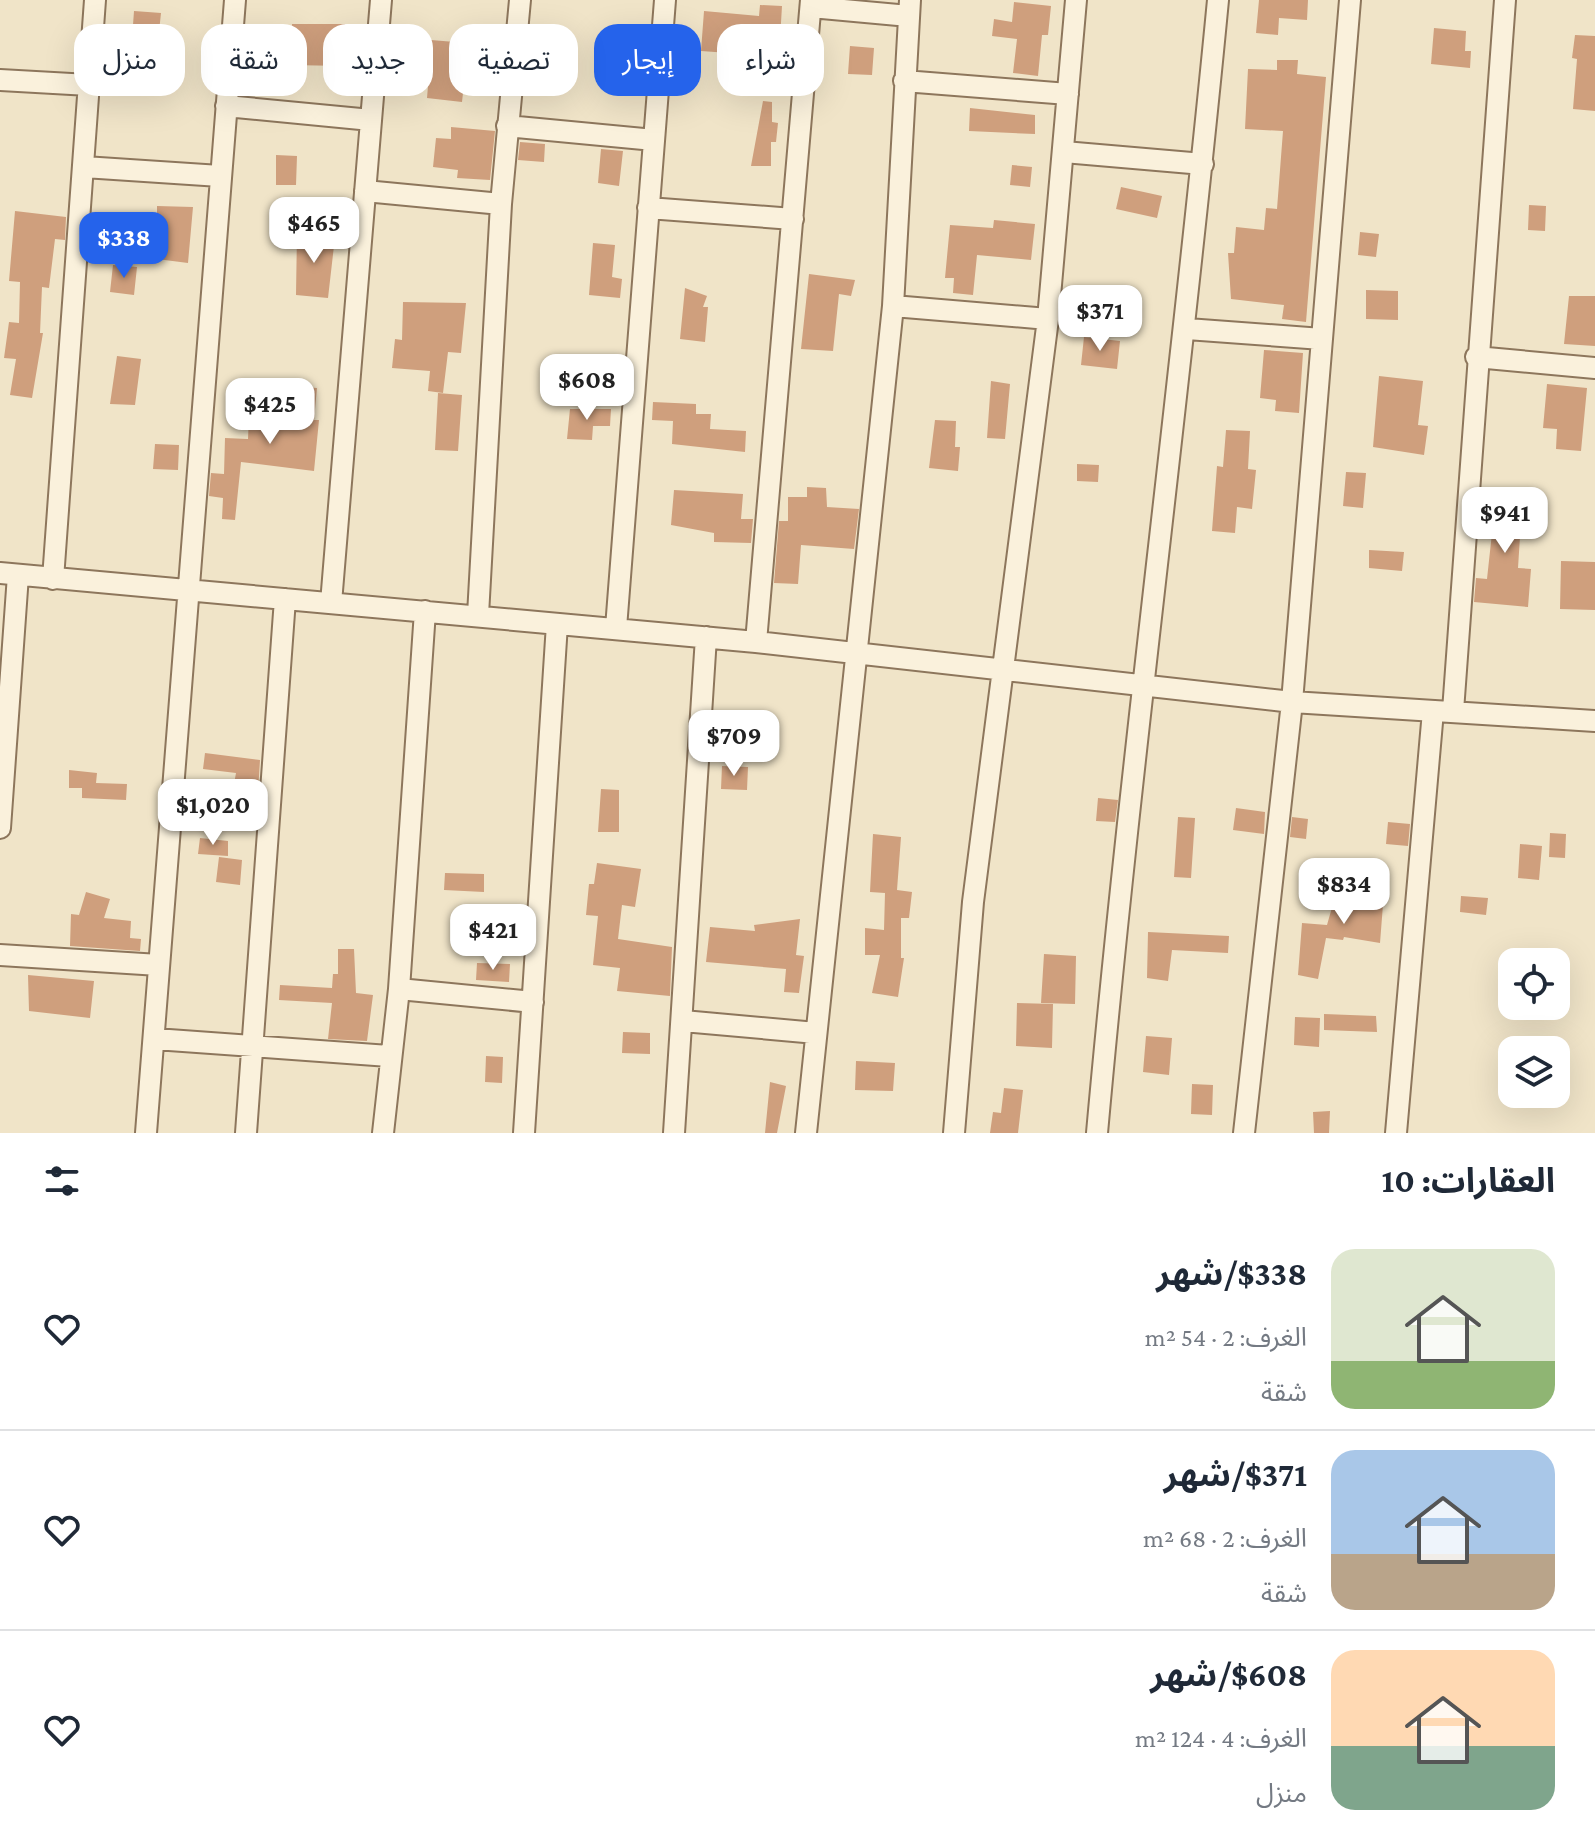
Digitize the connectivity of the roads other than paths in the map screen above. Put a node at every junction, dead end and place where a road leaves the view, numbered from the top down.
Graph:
1 (95, 0) edge
2 (235, 0) edge
3 (381, 0) edge
4 (520, 0) edge
5 (665, 0) edge
6 (1076, 0) edge
7 (1218, 0) edge
8 (1350, 0) edge
9 (1505, 0) edge
10 (811, 4) edge
11 (909, 8) edge
12 (93, 24) edge
13 (0, 80) edge
14 (904, 81) junction
15 (74, 84) edge
16 (1068, 94) junction
17 (88, 96) edge
18 (226, 106) junction
19 (371, 120) junction
20 (507, 126) junction
21 (654, 140) junction
22 (1064, 152) junction
23 (1203, 164) junction
24 (84, 167) junction
25 (220, 176) junction
26 (365, 191) junction
27 (501, 204) junction
28 (648, 208) junction
29 (793, 219) junction
30 (893, 306) junction
31 (1048, 319) junction
32 (1187, 329) junction
33 (1322, 339) junction
34 (1476, 357) junction
35 (1595, 368) edge
36 (9, 574) edge
37 (53, 579) junction
38 (190, 591) junction
39 (285, 599) junction
40 (331, 603) junction
41 (425, 611) junction
42 (478, 615) junction
43 (557, 624) junction
44 (616, 628) junction
45 (706, 637) junction
46 (756, 642) junction
47 (857, 653) junction
48 (1003, 670) junction
49 (1145, 685) junction
50 (1292, 702) junction
51 (1443, 711) junction
52 (1595, 721) edge
53 (0, 828) edge
54 (0, 955) edge
55 (159, 965) junction
56 (399, 989) junction
57 (533, 1002) junction
58 (683, 1021) junction
59 (816, 1033) junction
60 (155, 1039) junction
61 (254, 1048) junction
62 (389, 1056) junction
63 (146, 1133) edge
64 (246, 1133) edge
65 (383, 1133) edge
66 (524, 1133) edge
67 (674, 1133) edge
68 (806, 1133) edge
69 (954, 1133) edge
70 (1097, 1133) edge
71 (1244, 1133) edge
72 (1396, 1133) edge

1 - 12 street
2 - 18 street
3 - 19 street
4 - 20 street
5 - 21 street
6 - 16 street
7 - 23 street
8 - 33 street
9 - 34 street
10 - 11 street
10 - 29 street
11 - 14 street
13 - 15 street
14 - 16 street
14 - 30 street
16 - 22 street
17 - 24 street
18 - 19 street
18 - 25 street
19 - 26 street
20 - 21 street
20 - 27 street
21 - 28 street
22 - 23 street
22 - 31 street
23 - 32 street
24 - 25 street
24 - 37 street
25 - 38 street
26 - 27 street
26 - 40 street
27 - 42 street
28 - 29 street
28 - 44 street
29 - 46 street
30 - 31 street
30 - 47 street
31 - 48 street
32 - 33 street
32 - 49 street
33 - 50 street
34 - 35 street
34 - 51 street
36 - 37 street
36 - 53 street
37 - 38 street
38 - 39 street
38 - 55 street
39 - 40 street
39 - 61 street
40 - 41 street
41 - 42 street
41 - 56 street
42 - 43 street
43 - 44 street
43 - 57 street
44 - 45 street
45 - 46 street
45 - 58 street
46 - 47 street
47 - 48 street
47 - 59 street
48 - 49 street
48 - 69 street
49 - 50 street
49 - 70 street
50 - 51 street
50 - 71 street
51 - 52 street
51 - 72 street
54 - 55 street
55 - 60 street
56 - 57 street
56 - 62 street
57 - 66 street
58 - 59 street
58 - 67 street
59 - 68 street
60 - 61 street
60 - 63 street
61 - 62 street
61 - 64 street
62 - 65 street

